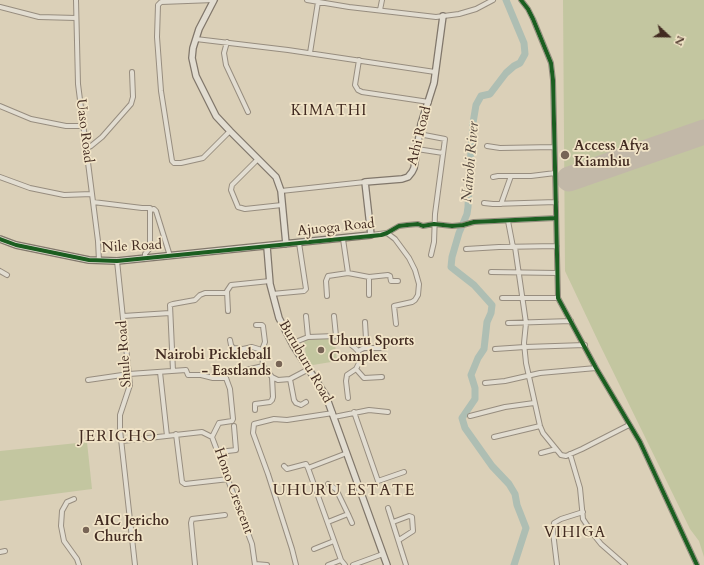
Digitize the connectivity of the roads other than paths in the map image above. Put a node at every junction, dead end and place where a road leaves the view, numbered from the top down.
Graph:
1 (76, 0) edge
2 (214, 0) edge
3 (307, 0) edge
4 (382, 0) edge
5 (493, 0) edge
6 (521, 0) edge
7 (318, 2) junction
8 (0, 7) edge
9 (380, 10) junction
10 (443, 16) junction
11 (76, 18) junction
12 (196, 38) junction
13 (227, 42) junction
14 (310, 53) junction
15 (359, 60) junction
16 (132, 72) dead end
17 (435, 72) junction
18 (428, 102) junction
19 (0, 106) edge
20 (248, 112) dead end
21 (84, 126) junction
22 (230, 132) junction
23 (419, 134) junction
24 (487, 146) dead end
25 (554, 147) junction
26 (87, 148) junction
27 (417, 149) junction
28 (443, 153) junction
29 (258, 159) junction
30 (555, 173) junction
31 (511, 176) junction
32 (0, 177) edge
33 (493, 177) dead end
34 (365, 182) junction
35 (281, 191) junction
36 (92, 194) junction
37 (93, 202) junction
38 (556, 202) junction
39 (484, 203) dead end
40 (501, 204) junction
41 (282, 205) junction
42 (150, 210) junction
43 (556, 218) junction
44 (508, 221) junction
45 (434, 224) junction
46 (387, 233) junction
47 (371, 235) junction
48 (0, 239) edge
49 (343, 239) junction
50 (299, 243) junction
51 (286, 244) junction
52 (557, 246) junction
53 (267, 247) junction
54 (514, 247) junction
55 (466, 249) dead end
56 (431, 255) dead end
57 (170, 256) junction
58 (145, 259) junction
59 (99, 261) junction
60 (117, 261) junction
61 (491, 272) dead end
62 (518, 272) junction
63 (348, 273) junction
64 (557, 273) junction
65 (369, 277) junction
66 (270, 281) junction
67 (398, 281) dead end
68 (227, 293) junction
69 (272, 294) junction
70 (369, 295) dead end
71 (327, 296) dead end
72 (502, 298) dead end
73 (522, 298) junction
74 (558, 298) junction
75 (228, 311) dead end
76 (170, 313) junction
77 (123, 316) junction
78 (306, 316) dead end
79 (334, 316) dead end
80 (571, 321) junction
81 (365, 322) dead end
82 (508, 323) dead end
83 (526, 323) junction
84 (396, 324) dead end
85 (256, 325) dead end
86 (336, 336) junction
87 (308, 338) junction
88 (230, 340) dead end
89 (293, 345) junction
90 (585, 345) junction
91 (525, 347) junction
92 (364, 348) junction
93 (385, 348) dead end
94 (495, 349) dead end
95 (262, 350) junction
96 (358, 351) junction
97 (263, 366) junction
98 (596, 368) junction
99 (308, 369) junction
100 (356, 369) junction
101 (173, 371) junction
102 (242, 371) dead end
103 (160, 372) junction
104 (129, 374) junction
105 (528, 376) junction
106 (382, 377) dead end
107 (272, 378) junction
108 (290, 379) junction
109 (88, 380) dead end
110 (485, 383) dead end
111 (348, 398) dead end
112 (306, 402) dead end
113 (534, 403) junction
114 (255, 410) dead end
115 (354, 412) junction
116 (388, 412) dead end
117 (334, 415) junction
118 (470, 416) dead end
119 (629, 425) junction
120 (234, 426) dead end
121 (540, 426) junction
122 (176, 434) junction
123 (167, 436) junction
124 (212, 437) junction
125 (494, 437) dead end
126 (122, 441) junction
127 (556, 449) junction
128 (219, 452) junction
129 (347, 453) junction
130 (541, 453) dead end
131 (570, 454) junction
132 (284, 466) dead end
133 (308, 468) junction
134 (404, 472) dead end
135 (229, 479) junction
136 (328, 484) dead end
137 (74, 499) dead end
138 (388, 508) dead end
139 (583, 512) junction
140 (225, 514) dead end
141 (348, 514) junction
142 (328, 522) junction
143 (393, 522) junction
144 (352, 523) dead end
145 (399, 540) junction
146 (334, 541) junction
147 (314, 549) dead end
148 (383, 554) junction
149 (341, 560) junction
150 (255, 564) edge
151 (79, 565) edge
152 (135, 565) edge
153 (195, 565) edge
154 (267, 565) edge
155 (296, 565) edge
156 (328, 565) edge
157 (345, 565) edge
158 (353, 565) edge
159 (387, 565) edge
160 (406, 565) edge
161 (557, 565) edge
162 (625, 565) edge
163 (697, 565) edge

1 - 11 street, Uaso Road
2 - 12 street
2 - 22 street
3 - 7 street
4 - 9 street
5 - 10 street
6 - 25 street
7 - 9 street
7 - 14 street
8 - 11 street
9 - 10 street
10 - 17 street, Athi Road
11 - 21 street, Uaso Road
12 - 13 street
12 - 22 street
13 - 14 street
13 - 20 street
14 - 15 street
15 - 17 street
15 - 18 street
16 - 26 street
17 - 18 street, Athi Road
18 - 23 street, Athi Road
19 - 21 street
21 - 26 street, Uaso Road
22 - 29 street
23 - 27 street, Athi Road
23 - 28 street
24 - 25 street
25 - 30 street
26 - 36 street, Uaso Road
27 - 28 street
27 - 34 street, Athi Road
28 - 45 street
29 - 35 street
29 - 41 street
30 - 31 street
30 - 38 street
31 - 33 street
31 - 40 street
32 - 36 street
34 - 35 street, Athi Road
34 - 47 street, Ajuoga Road
35 - 41 street
36 - 37 street, Uaso Road
37 - 42 street
37 - 59 street, Uaso Road
38 - 40 street
38 - 43 street
39 - 40 street
41 - 51 street
42 - 57 street
42 - 58 street
43 - 44 street, Ajuoga Road
43 - 52 street
44 - 45 street, Ajuoga Road
44 - 54 street
45 - 46 street, Ajuoga Road
45 - 56 street
46 - 47 street, Ajuoga Road
46 - 84 street
47 - 49 street, Ajuoga Road
48 - 59 street, Nile Road
49 - 50 street, Ajuoga Road
49 - 63 street
50 - 51 street, Ajuoga Road
50 - 69 street
51 - 53 street, Ajuoga Road
52 - 54 street
52 - 64 street
53 - 57 street, Nile Road
53 - 66 street, Buruburu Road
54 - 55 street
54 - 62 street
57 - 58 street, Nile Road
58 - 60 street, Nile Road
59 - 60 street, Nile Road
60 - 77 street, Shule Road
61 - 62 street
62 - 64 street
62 - 73 street
63 - 65 street
63 - 71 street
64 - 74 street
65 - 67 street
65 - 70 street
66 - 68 street
66 - 69 street, Buruburu Road
68 - 75 street
68 - 76 street
69 - 89 street, Buruburu Road
72 - 73 street
73 - 74 street
73 - 83 street
74 - 80 street
76 - 77 street
76 - 101 street
77 - 104 street, Shule Road
78 - 87 street
79 - 86 street
80 - 83 street
80 - 90 street
81 - 92 street
82 - 83 street
83 - 91 street
85 - 95 street
86 - 87 street
86 - 96 street
87 - 89 street
88 - 95 street
89 - 99 street, Buruburu Road
90 - 91 street
90 - 98 street
91 - 94 street
91 - 105 street
92 - 93 street
92 - 96 street
95 - 97 street
96 - 100 street
97 - 102 street
97 - 107 street
98 - 105 street
98 - 119 street
99 - 108 street
99 - 117 street, Buruburu Road
100 - 106 street
100 - 111 street
101 - 103 street
101 - 124 street
103 - 104 street
103 - 123 street
104 - 109 street
104 - 126 street, Shule Road
105 - 110 street
105 - 113 street
107 - 108 street
107 - 114 street
108 - 112 street
113 - 118 street
113 - 121 street
115 - 116 street
115 - 117 street
115 - 134 street
117 - 129 street, Buruburu Road
117 - 155 street
119 - 131 street
119 - 163 street
120 - 128 street
121 - 125 street
121 - 127 street
122 - 123 street, Hono Crescent
122 - 124 street, Hono Crescent
122 - 135 street
123 - 126 street, Hono Crescent
124 - 128 street, Hono Crescent
126 - 152 street, Shule Road
127 - 130 street
127 - 131 street
128 - 135 street, Hono Crescent
129 - 133 street
129 - 148 street, Buruburu Road
131 - 139 street
132 - 133 street
133 - 142 street
135 - 150 street, Hono Crescent
136 - 141 street
137 - 151 street
138 - 143 street
139 - 161 street
139 - 162 street
140 - 153 street
141 - 142 street
141 - 144 street
142 - 146 street
143 - 145 street
143 - 145 street
145 - 160 street
146 - 147 street
146 - 149 street
148 - 158 street
148 - 159 street, Buruburu Road
149 - 156 street
149 - 157 street
150 - 154 street

